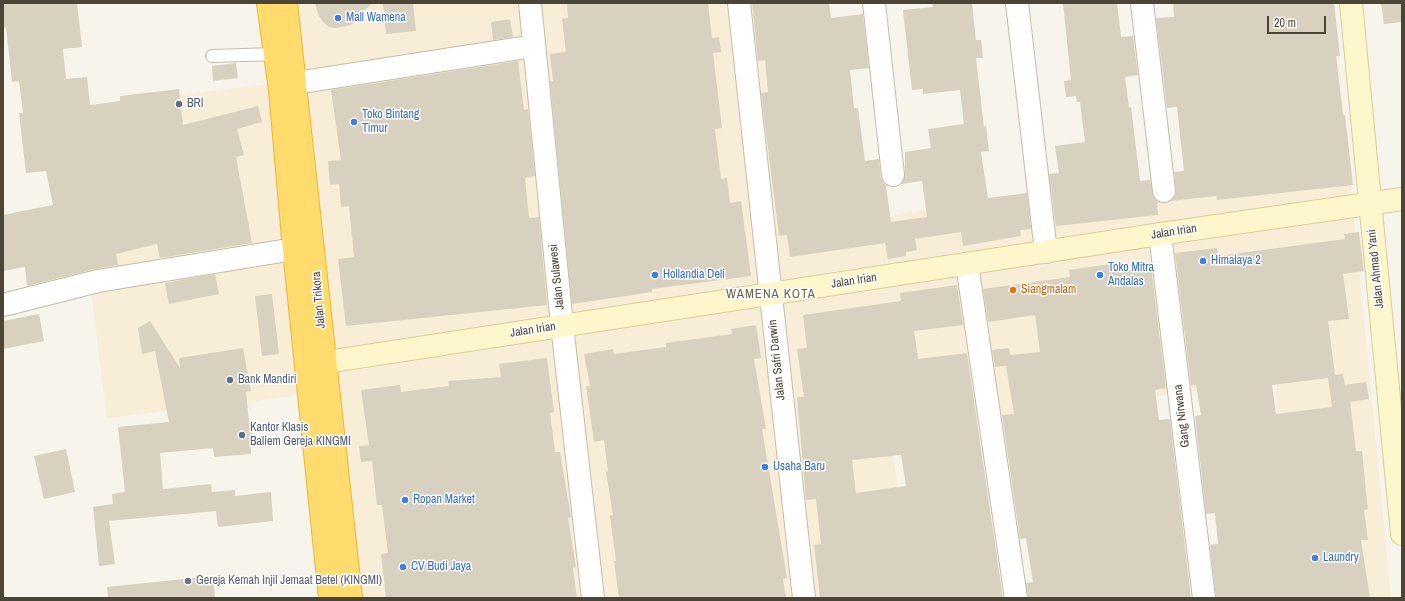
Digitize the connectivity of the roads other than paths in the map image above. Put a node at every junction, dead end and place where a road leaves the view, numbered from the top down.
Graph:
1 (268, 3) edge
2 (286, 3) edge
3 (530, 3) edge
4 (739, 3) edge
5 (874, 3) edge
6 (1017, 3) edge
7 (1142, 3) edge
8 (1350, 3) edge
9 (534, 46) junction
10 (275, 54) junction
11 (212, 56) dead end
12 (296, 83) junction
13 (893, 175) dead end
14 (1164, 191) dead end
15 (1402, 200) edge
16 (1369, 204) junction
17 (1160, 234) junction
18 (294, 249) junction
19 (1046, 252) junction
20 (968, 264) junction
21 (769, 294) junction
22 (3, 305) edge
23 (562, 325) junction
24 (315, 364) junction
25 (1402, 534) edge
26 (337, 566) junction
27 (330, 598) edge
28 (351, 598) edge
29 (593, 598) edge
30 (804, 598) edge
31 (1016, 598) edge
32 (1204, 598) edge

1 - 10 highway, Jalan Trikora
2 - 12 highway, Jalan Trikora
3 - 9 street, Jalan Sulawesi
4 - 21 street, Jalan Safri Darwin
5 - 13 street
6 - 19 street
7 - 14 street
8 - 16 main road, Jalan Ahmad Yani
9 - 12 street
9 - 23 street, Jalan Sulawesi
10 - 11 lane
10 - 18 highway, Jalan Trikora
12 - 24 highway, Jalan Trikora
15 - 16 main road, Jalan Irian
16 - 17 main road, Jalan Irian
16 - 25 main road, Jalan Ahmad Yani
17 - 19 main road, Jalan Irian
17 - 32 street, Gang Nirwana
18 - 22 street
18 - 24 highway, Jalan Trikora
19 - 20 main road, Jalan Irian
20 - 21 main road, Jalan Irian
20 - 31 street
21 - 23 main road, Jalan Irian
21 - 30 street, Jalan Safri Darwin
23 - 24 main road, Jalan Irian
23 - 29 street, Jalan Sulawesi
24 - 26 highway, Jalan Trikora
26 - 27 highway, Jalan Trikora
26 - 28 highway, Jalan Trikora

